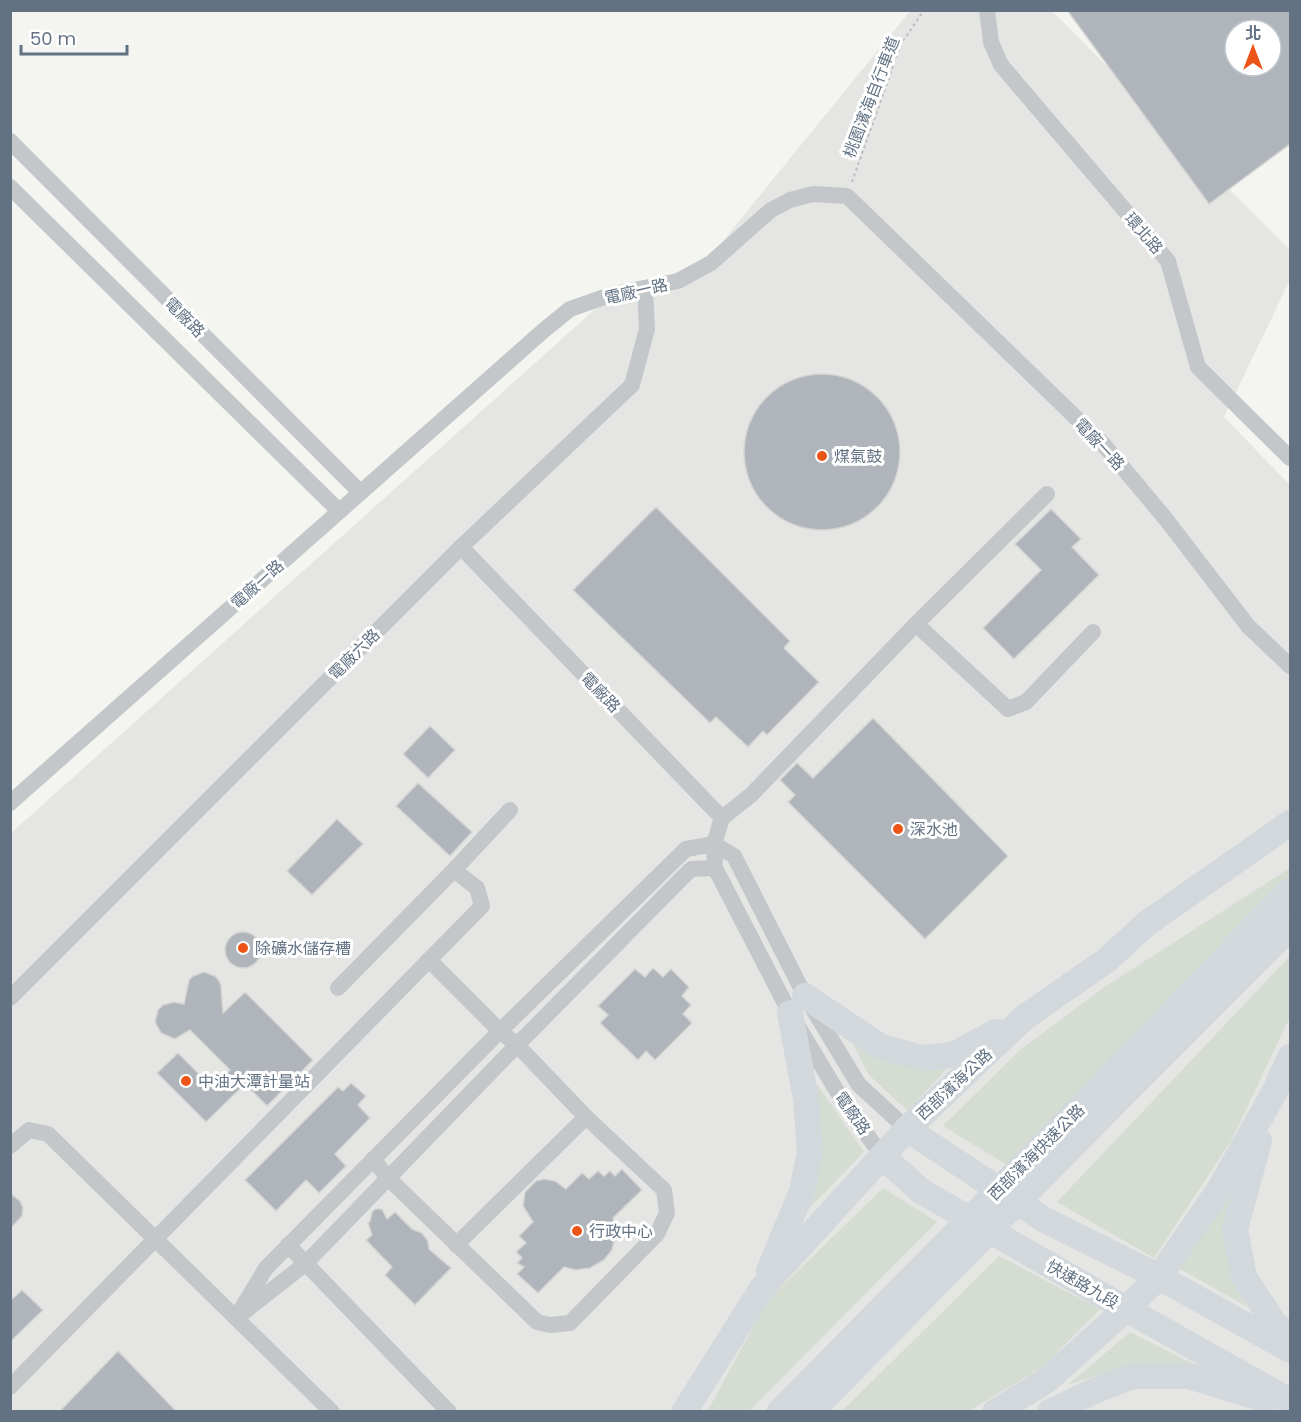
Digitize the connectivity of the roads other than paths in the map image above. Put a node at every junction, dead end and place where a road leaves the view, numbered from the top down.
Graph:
1 (987, 10) edge
2 (10, 141) edge
3 (10, 187) edge
4 (645, 288) junction
5 (1290, 458) edge
6 (360, 492) junction
7 (1047, 494) dead end
8 (339, 511) junction
9 (461, 547) junction
10 (916, 624) junction
11 (1093, 632) dead end
12 (1290, 666) edge
13 (10, 803) edge
14 (510, 810) dead end
15 (722, 818) junction
16 (1290, 823) edge
17 (714, 844) junction
18 (715, 868) junction
19 (454, 870) junction
20 (1290, 891) edge
21 (1290, 927) edge
22 (429, 960) junction
23 (338, 988) dead end
24 (10, 998) edge
25 (798, 1005) junction
26 (1025, 1017) junction
27 (500, 1031) junction
28 (517, 1045) junction
29 (1290, 1057) edge
30 (1274, 1093) junction
31 (1106, 1096) junction
32 (586, 1117) junction
33 (907, 1129) junction
34 (10, 1146) edge
35 (884, 1156) junction
36 (373, 1159) junction
37 (388, 1178) junction
38 (156, 1240) junction
39 (288, 1245) junction
40 (456, 1245) junction
41 (305, 1264) junction
42 (1159, 1277) junction
43 (918, 1286) junction
44 (763, 1287) junction
45 (1126, 1310) junction
46 (236, 1318) junction
47 (1290, 1336) edge
48 (1290, 1350) edge
49 (10, 1387) edge
50 (1290, 1401) edge
51 (1290, 1407) edge
52 (332, 1412) edge
53 (449, 1412) edge
54 (684, 1412) edge
55 (780, 1412) edge
56 (810, 1412) edge
57 (995, 1412) edge
58 (1050, 1412) edge

1 - 5 street, 環北路
2 - 6 street, 電廠路
3 - 8 street, 電廠路
4 - 6 street, 電廠一路
4 - 9 street, 電廠六路
4 - 12 street, 電廠一路
6 - 8 street, 電廠一路
7 - 10 street
8 - 13 street, 電廠一路
9 - 15 street, 電廠路
9 - 24 street, 電廠六路
10 - 11 street
10 - 15 street
14 - 19 street
15 - 17 street, 電廠路
16 - 26 main road, 西部濱海公路
17 - 18 street, 電廠路
17 - 25 street, 電廠路
17 - 27 street
18 - 25 street, 電廠路
18 - 28 street
19 - 22 street
19 - 23 street
20 - 31 highway, 西部濱海快速公路
21 - 31 highway, 西部濱海快速公路
22 - 27 street
22 - 38 street
25 - 26 main road
25 - 33 street, 電廠路
25 - 35 street, 電廠路
25 - 44 main road
26 - 33 main road, 西部濱海公路
27 - 28 street
27 - 36 street
28 - 32 street
28 - 37 street
29 - 30 main road
30 - 42 main road
30 - 47 main road
31 - 43 highway, 西部濱海快速公路
32 - 40 street
32 - 40 street
33 - 35 main road, 西部濱海公路
33 - 42 main road
34 - 38 street
35 - 44 main road, 西部濱海公路
35 - 45 main road, 快速路九段
36 - 37 street
36 - 39 street
37 - 40 street
37 - 41 street
38 - 46 street
38 - 49 street
39 - 41 street
39 - 46 street
41 - 46 street
41 - 53 street
42 - 45 main road
42 - 48 main road
43 - 55 highway, 西部濱海快速公路
43 - 56 highway, 西部濱海快速公路
44 - 54 main road, 西部濱海公路
45 - 50 main road, 快速路九段
45 - 57 main road
46 - 52 street
51 - 58 main road

